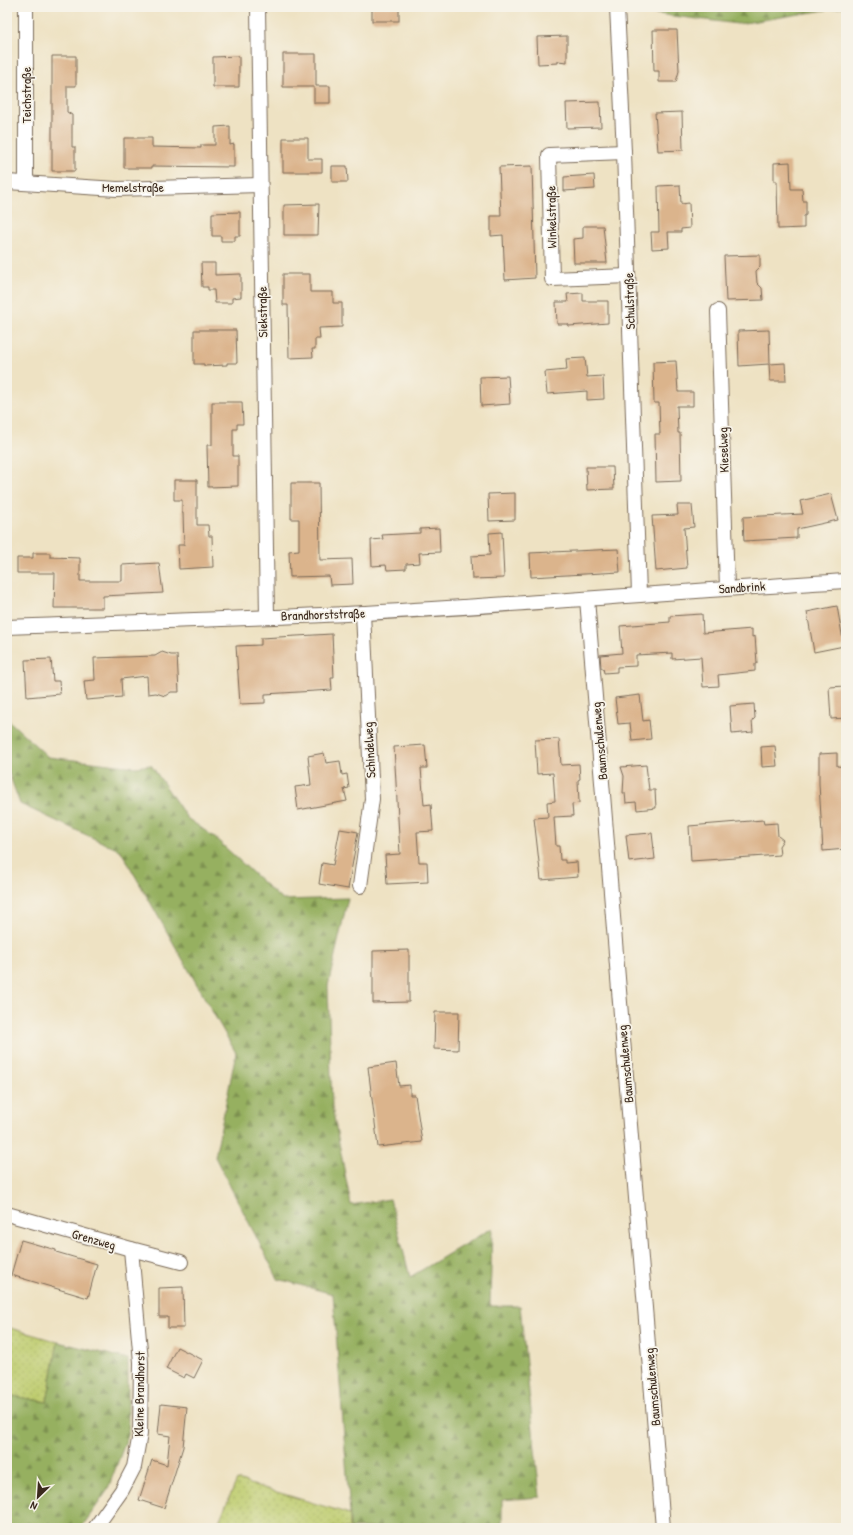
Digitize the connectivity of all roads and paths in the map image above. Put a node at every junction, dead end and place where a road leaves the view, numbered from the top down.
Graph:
1 (26, 7) edge
2 (258, 7) edge
3 (617, 7) edge
4 (624, 152) junction
5 (7, 182) edge
6 (26, 182) junction
7 (260, 185) junction
8 (628, 276) junction
9 (718, 311) dead end
10 (846, 581) edge
11 (727, 588) junction
12 (639, 594) junction
13 (587, 599) junction
14 (363, 613) junction
15 (267, 616) junction
16 (7, 627) edge
17 (360, 886) dead end
18 (7, 1214) edge
19 (131, 1249) junction
20 (181, 1262) dead end
21 (95, 1528) edge
22 (663, 1528) edge

1 - 6 street, Teichstraße
2 - 7 street, Siekstraße
3 - 4 street, Schulstraße
4 - 8 street, Schulstraße
4 - 8 street, Winkelstraße
5 - 6 street, Memelstraße
6 - 7 street, Memelstraße
7 - 15 street, Siekstraße
8 - 12 street, Schulstraße
9 - 11 street, Kieselweg
10 - 11 street, Sandbrink
11 - 12 street, Sandbrink
12 - 13 street, Brandhorststraße
13 - 14 street, Brandhorststraße
13 - 22 street, Baumschulenweg
14 - 15 street, Brandhorststraße
14 - 17 street, Schindelweg
15 - 16 street, Brandhorststraße
18 - 19 street, Grenzweg
19 - 20 street, Grenzweg
19 - 21 street, Kleine Brandhorst

